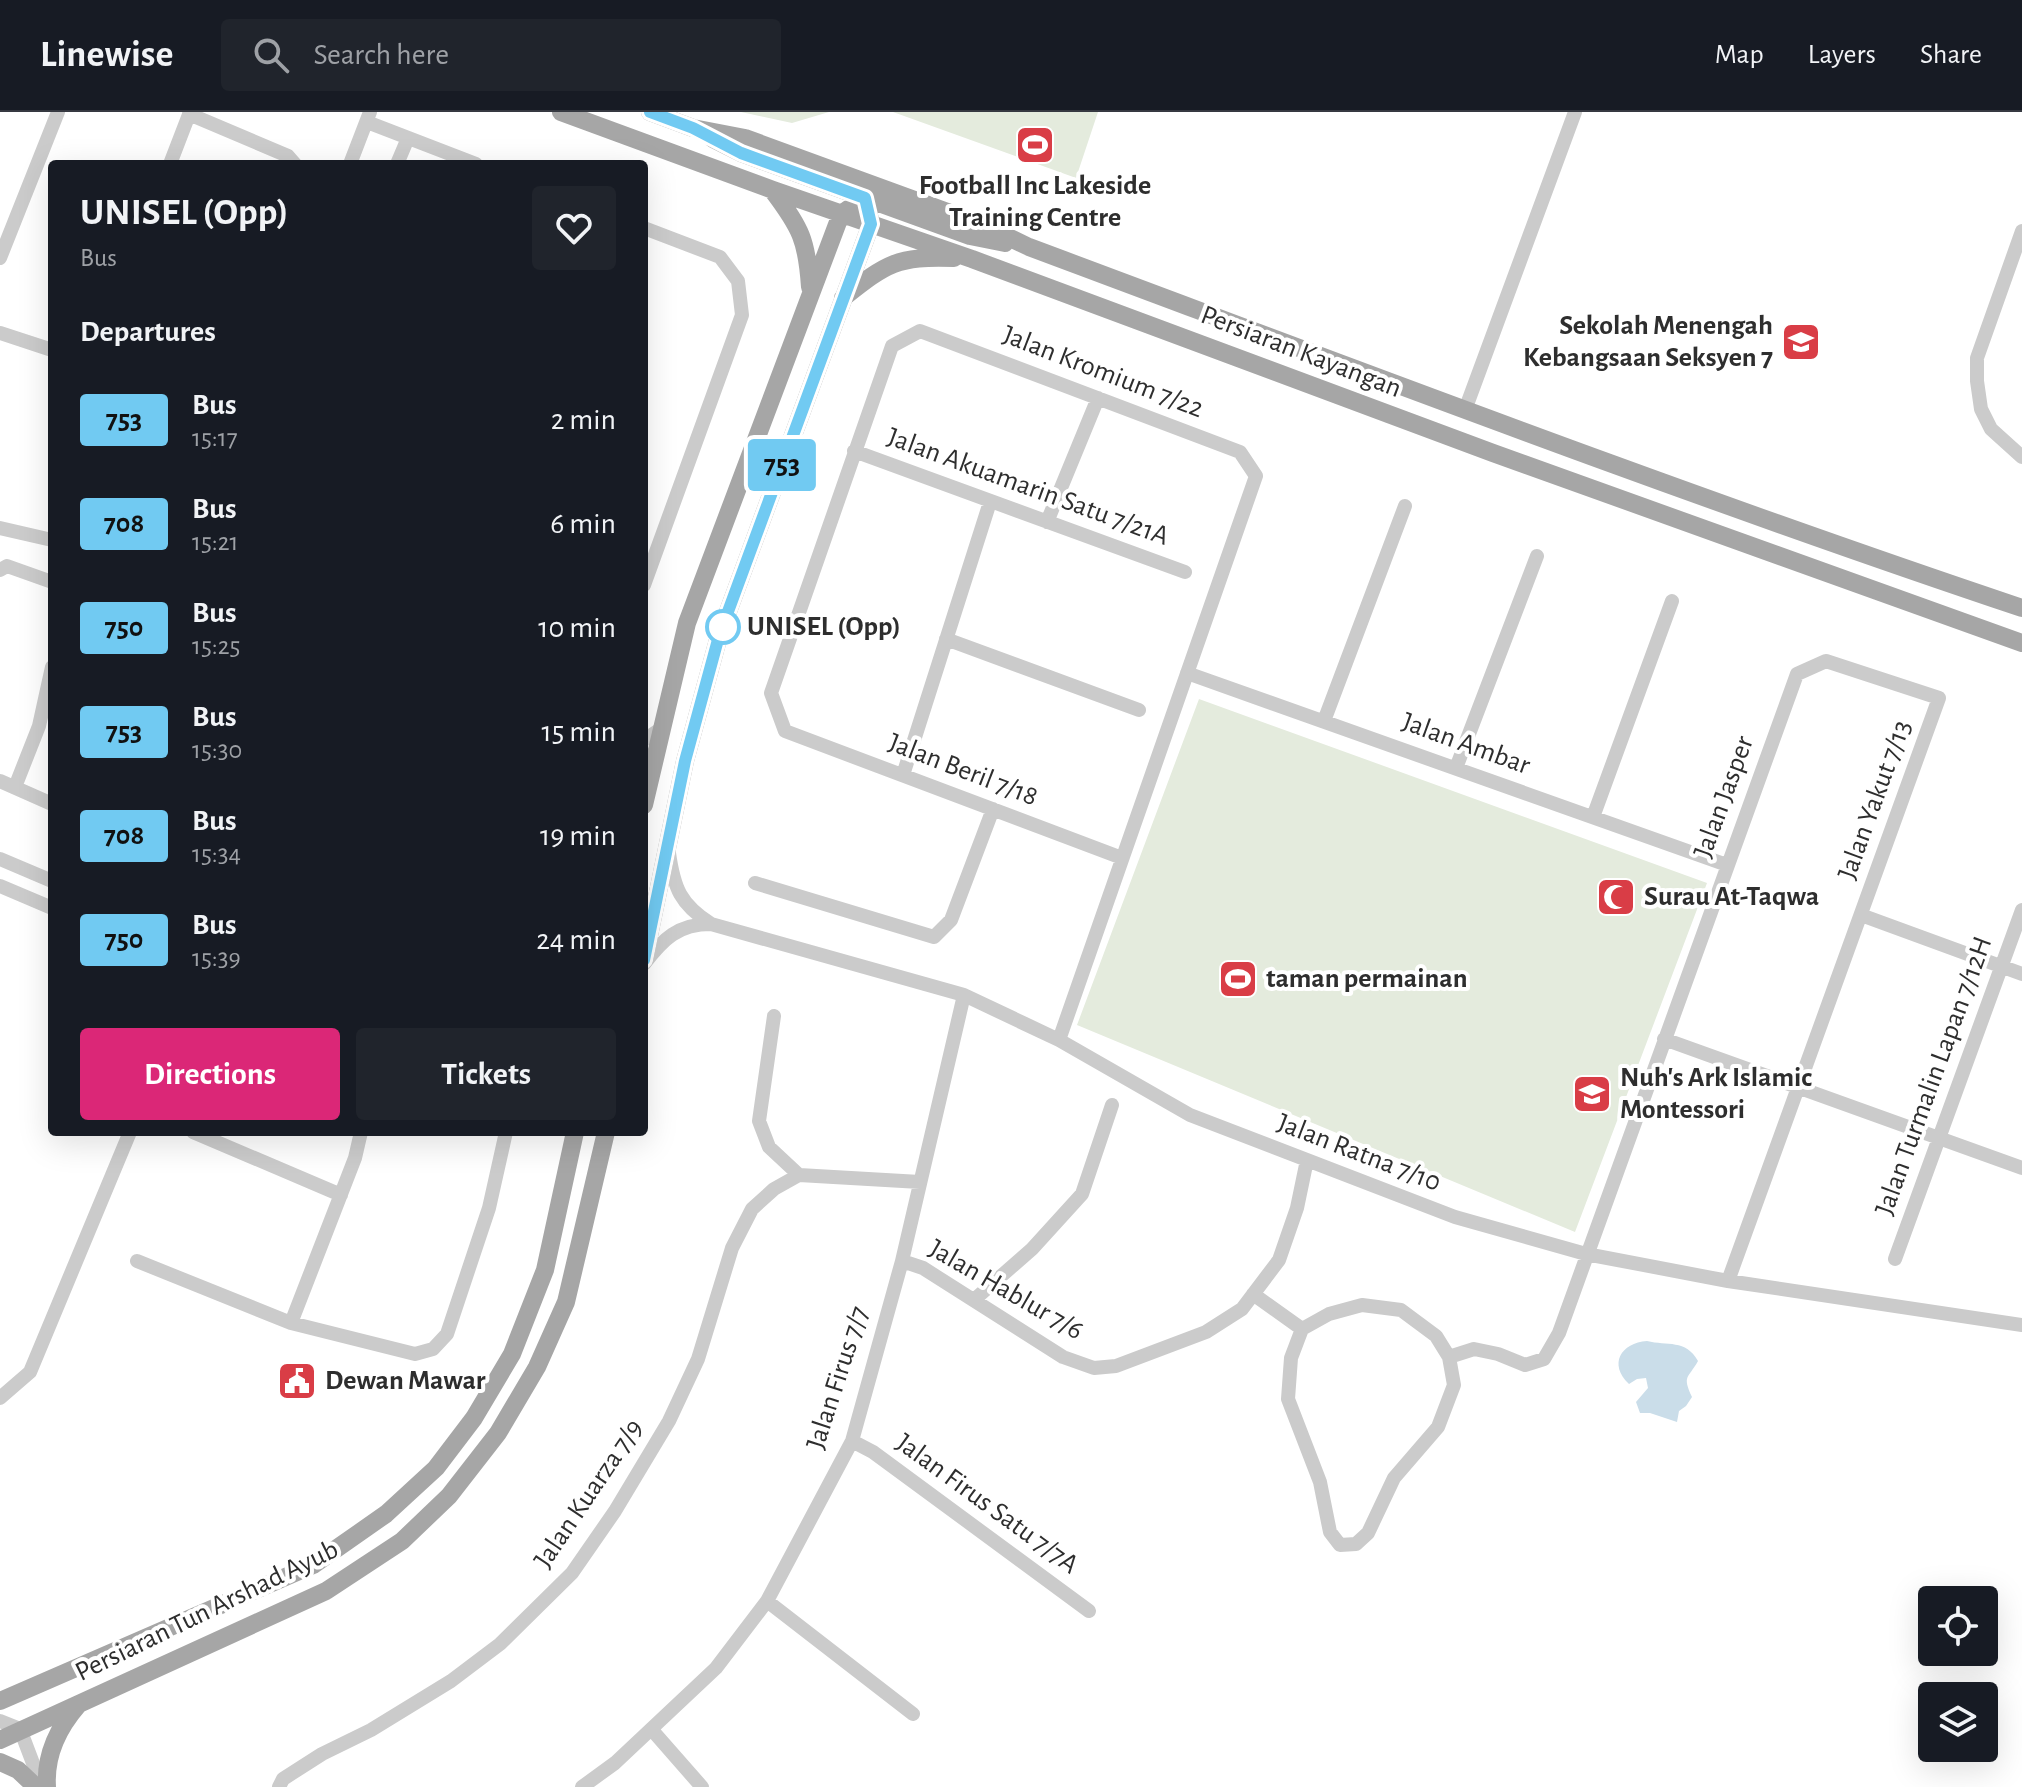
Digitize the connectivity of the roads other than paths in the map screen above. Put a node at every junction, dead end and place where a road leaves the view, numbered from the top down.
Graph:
1 (58, 112) edge
2 (561, 112) edge
3 (650, 112) edge
4 (1575, 112) edge
5 (190, 113) edge
6 (368, 117) edge
7 (693, 128) junction
8 (408, 138) junction
9 (172, 160) edge
10 (292, 160) edge
11 (352, 160) edge
12 (399, 160) edge
13 (466, 160) edge
14 (773, 190) junction
15 (865, 198) junction
16 (841, 214) junction
17 (871, 224) junction
18 (648, 230) edge
19 (2022, 231) edge
20 (1029, 247) junction
21 (0, 258) edge
22 (972, 259) junction
23 (810, 294) junction
24 (841, 300) junction
25 (0, 333) edge
26 (48, 349) edge
27 (1098, 398) junction
28 (1465, 410) junction
29 (854, 451) junction
30 (2022, 457) edge
31 (990, 502) junction
32 (1405, 506) dead end
33 (1047, 522) junction
34 (0, 528) edge
35 (48, 539) edge
36 (1537, 556) dead end
37 (0, 570) edge
38 (1185, 572) dead end
39 (648, 574) edge
40 (48, 581) edge
41 (1672, 601) dead end
42 (2022, 608) edge
43 (946, 639) junction
44 (2022, 643) edge
45 (1187, 673) junction
46 (1797, 674) joint
47 (48, 702) edge
48 (1139, 710) dead end
49 (1324, 721) junction
50 (45, 728) edge
51 (662, 728) junction
52 (648, 737) edge
53 (1456, 768) junction
54 (648, 770) edge
55 (903, 775) junction
56 (0, 781) edge
57 (15, 787) junction
58 (48, 802) edge
59 (993, 809) junction
60 (1593, 817) junction
61 (668, 851) junction
62 (1122, 858) junction
63 (0, 859) edge
64 (1727, 865) junction
65 (48, 879) edge
66 (755, 883) dead end
67 (0, 886) edge
68 (48, 906) edge
69 (2022, 910) edge
70 (1861, 915) junction
71 (711, 924) junction
72 (648, 944) edge
73 (648, 957) edge
74 (2002, 967) junction
75 (2022, 974) edge
76 (964, 995) junction
77 (774, 1016) dead end
78 (1664, 1039) junction
79 (1059, 1040) junction
80 (1798, 1088) junction
81 (1112, 1105) dead end
82 (128, 1136) edge
83 (202, 1136) edge
84 (360, 1136) edge
85 (505, 1136) edge
86 (574, 1136) edge
87 (605, 1136) edge
88 (1939, 1138) junction
89 (1307, 1160) junction
90 (2022, 1168) edge
91 (799, 1175) junction
92 (920, 1182) junction
93 (341, 1195) junction
94 (1586, 1254) junction
95 (1895, 1259) dead end
96 (137, 1261) dead end
97 (902, 1261) junction
98 (1728, 1281) junction
99 (1253, 1294) junction
100 (975, 1299) junction
101 (2022, 1310) edge
102 (291, 1323) junction
103 (2019, 1325) edge
104 (1302, 1329) junction
105 (1449, 1357) junction
106 (2, 1397) edge
107 (852, 1441) junction
108 (767, 1601) junction
109 (1089, 1611) dead end
110 (0, 1701) edge
111 (80, 1703) junction
112 (913, 1714) dead end
113 (0, 1721) edge
114 (20, 1729) junction
115 (652, 1730) junction
116 (0, 1740) edge
117 (0, 1762) edge
118 (42, 1787) edge
119 (279, 1787) edge
120 (582, 1787) edge
121 (702, 1787) edge

1 - 21 street
2 - 14 main road, Persiaran Kayangan
3 - 7 main road, Persiaran Kayangan
4 - 28 street
5 - 9 street
5 - 10 street
6 - 8 street
6 - 11 street
7 - 15 main road
7 - 20 main road, Persiaran Kayangan
8 - 12 street
8 - 13 street
14 - 16 main road, Persiaran Kayangan
14 - 23 main road
15 - 16 main road
15 - 17 main road
15 - 20 main road
16 - 17 main road, Persiaran Kayangan
16 - 23 main road
17 - 22 main road, Persiaran Kayangan
17 - 24 main road
18 - 39 street
19 - 30 street
20 - 28 main road, Persiaran Kayangan
22 - 24 main road
22 - 44 main road, Persiaran Kayangan
23 - 51 main road
24 - 61 main road
25 - 26 street
27 - 29 street, Jalan Kromium 7/22
27 - 33 street
27 - 45 street, Jalan Kromium 7/22
28 - 42 main road, Persiaran Kayangan
29 - 31 street, Jalan Akuamarin Satu 7/21A
29 - 55 street, Jalan Beril 7/18
31 - 33 street, Jalan Akuamarin Satu 7/21A
31 - 43 street
32 - 49 street
33 - 38 street, Jalan Akuamarin Satu 7/21A
34 - 35 street
36 - 53 street
37 - 40 street
41 - 60 street
43 - 48 street
43 - 55 street
45 - 49 street, Jalan Ambar
45 - 62 street
46 - 64 street, Jalan Jasper
46 - 70 street, Jalan Yakut 7/13
47 - 50 street
49 - 53 street, Jalan Ambar
50 - 57 street
51 - 52 street
51 - 54 main road
53 - 60 street, Jalan Ambar
55 - 59 street, Jalan Beril 7/18
56 - 57 street
57 - 58 street
59 - 62 street, Jalan Beril 7/18
59 - 66 street
60 - 64 street, Jalan Ambar
61 - 71 street, Jalan Ratna 7/10
61 - 72 main road
62 - 79 street
63 - 65 street
64 - 78 street, Jalan Jasper
67 - 68 street
69 - 74 street, Jalan Turmalin Lapan 7/12H
70 - 74 street
70 - 80 street, Jalan Yakut 7/13
71 - 73 street, Jalan Ratna 7/10
71 - 76 street, Jalan Ratna 7/10
74 - 75 street
74 - 88 street, Jalan Turmalin Lapan 7/12H
76 - 79 street, Jalan Ratna 7/10
76 - 92 street, Jalan Firus 7/7
77 - 91 street
78 - 80 street
78 - 94 street, Jalan Jasper
79 - 89 street, Jalan Ratna 7/10
80 - 88 street
80 - 98 street, Jalan Yakut 7/13
81 - 100 street
82 - 106 street
83 - 93 street
84 - 93 street
85 - 102 street
86 - 110 main road, Persiaran Tun Arshad Ayub
87 - 111 main road, Persiaran Tun Arshad Ayub
88 - 90 street
88 - 95 street, Jalan Turmalin Lapan 7/12H
89 - 94 street, Jalan Ratna 7/10
89 - 99 street, Jalan Hablur 7/6
91 - 92 street
91 - 119 street, Jalan Kuarza 7/9
92 - 97 street, Jalan Firus 7/7
93 - 102 street
94 - 98 street, Jalan Ratna 7/10
94 - 105 street, Jalan Jasper
96 - 102 street
97 - 100 street, Jalan Hablur 7/6
97 - 107 street, Jalan Firus 7/7
98 - 103 street, Jalan Ratna 7/10
99 - 100 street, Jalan Hablur 7/6
99 - 104 street
101 - 103 street
104 - 105 street
104 - 105 street
107 - 108 street, Jalan Firus 7/7
107 - 109 street, Jalan Firus Satu 7/7A
108 - 112 street
108 - 115 street, Jalan Firus 7/7
111 - 114 main road, Persiaran Tun Arshad Ayub
111 - 118 main road
113 - 114 street
114 - 116 main road, Persiaran Tun Arshad Ayub
114 - 118 street
115 - 120 street, Jalan Firus 7/7
115 - 121 street
117 - 118 main road

